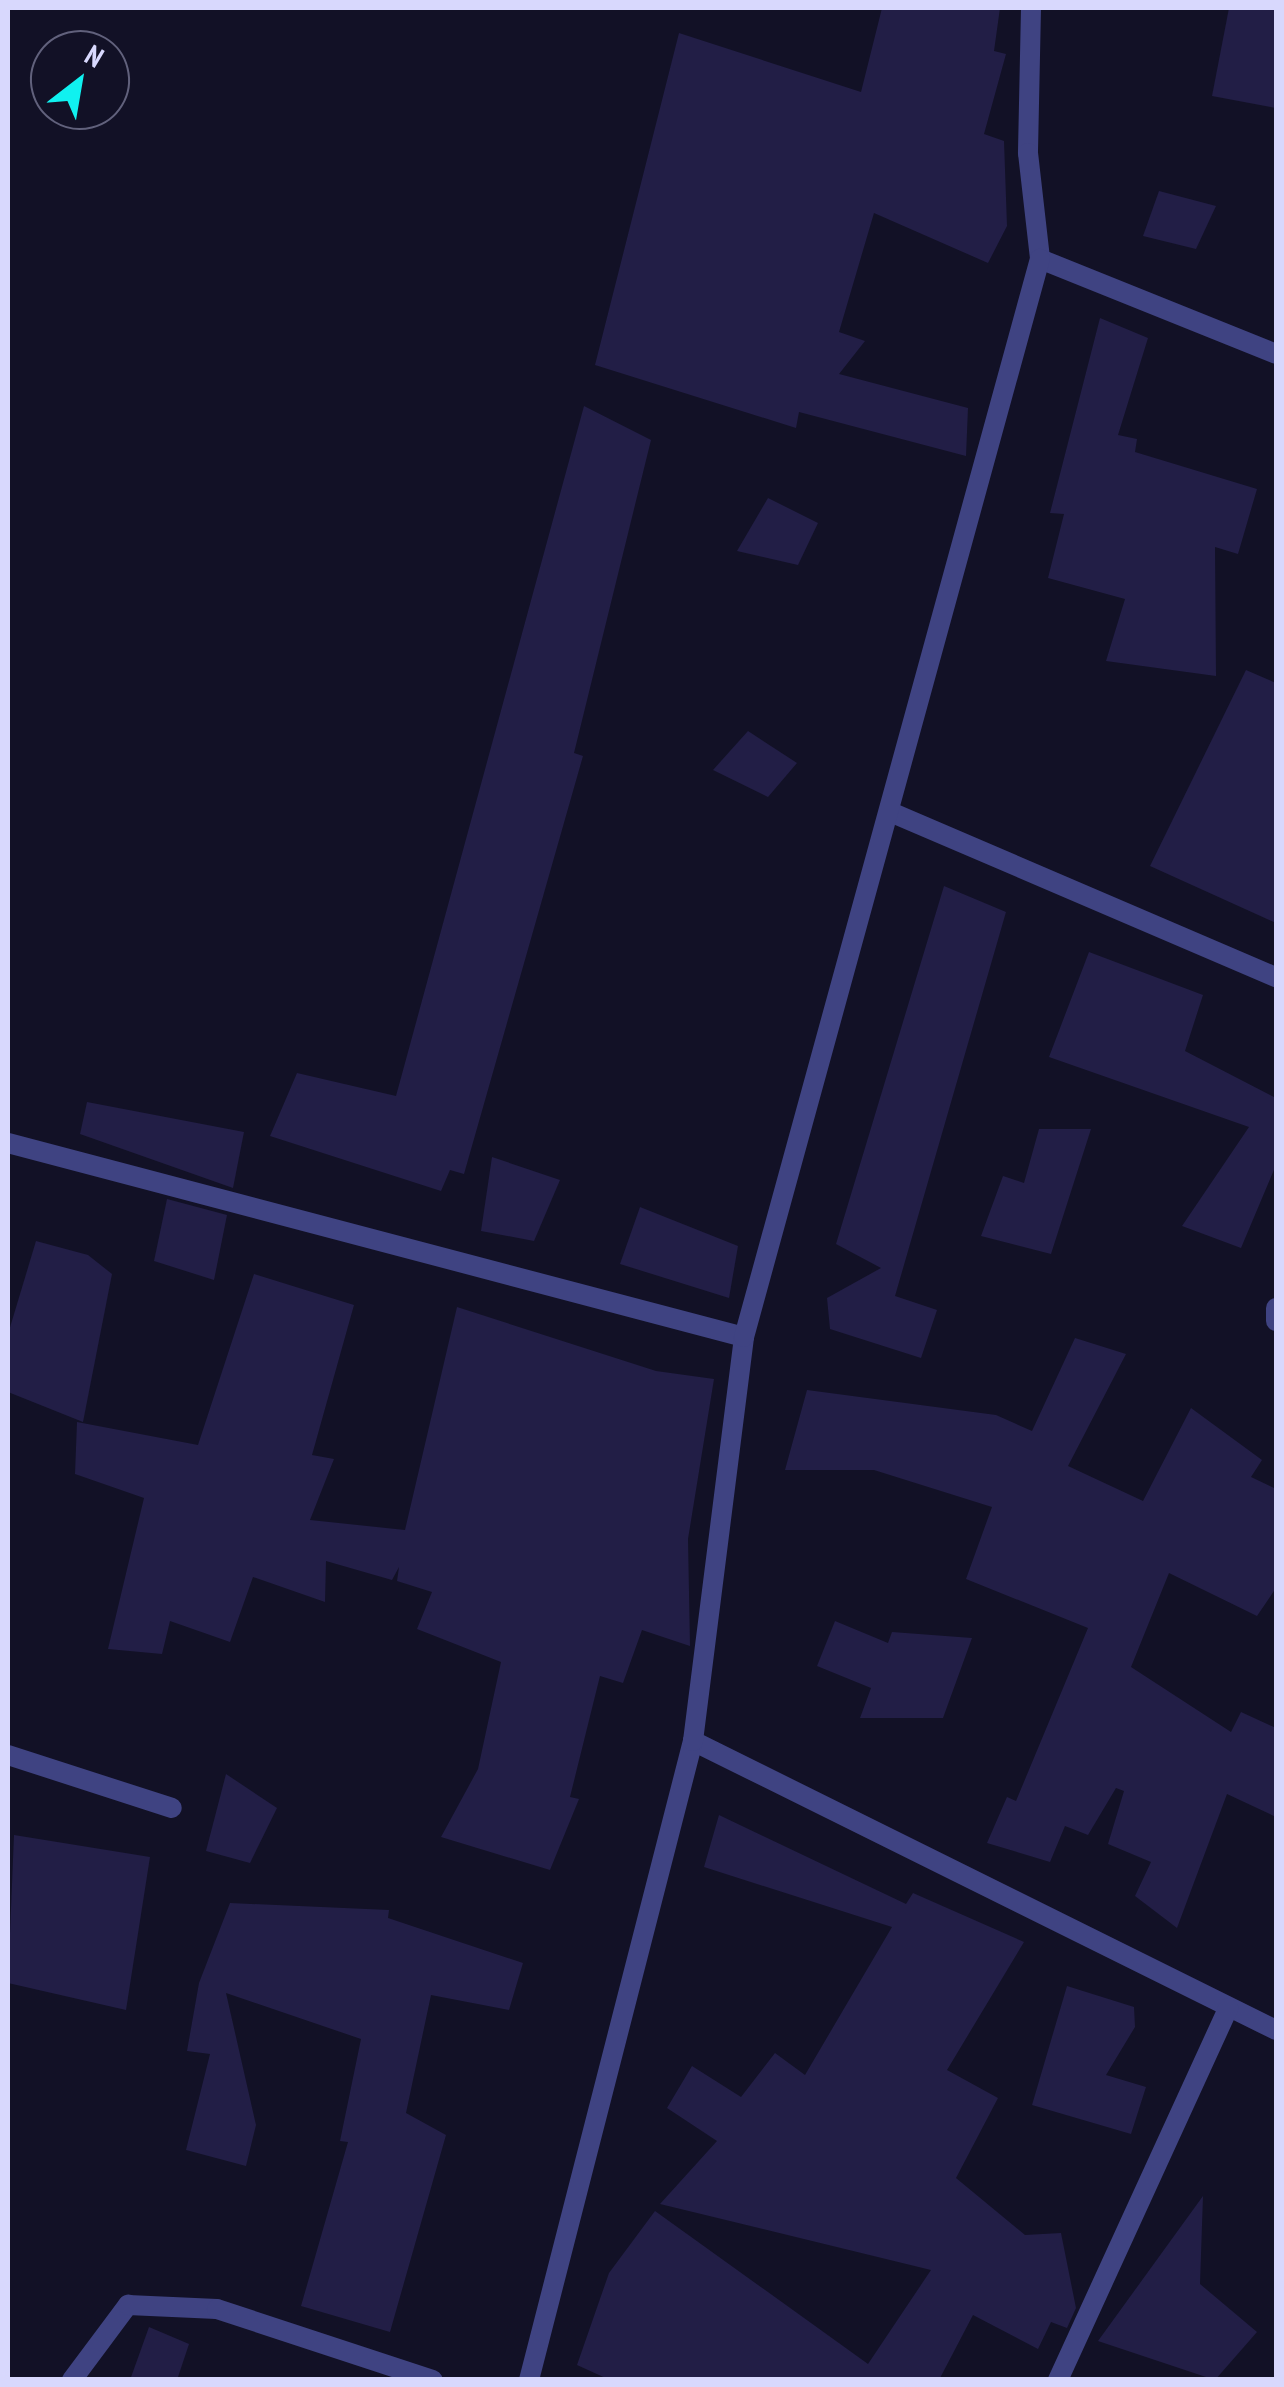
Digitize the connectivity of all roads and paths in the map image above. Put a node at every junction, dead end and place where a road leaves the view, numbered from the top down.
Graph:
1 (1032, 8) edge
2 (1040, 259) junction
3 (1276, 354) edge
4 (894, 814) junction
5 (1276, 977) edge
6 (8, 1143) edge
7 (1276, 1308) edge
8 (1276, 1321) edge
9 (744, 1337) junction
10 (694, 1741) junction
11 (8, 1755) edge
12 (172, 1808) dead end
13 (1228, 2008) junction
14 (1276, 2030) edge
15 (72, 2380) edge
16 (433, 2380) edge
17 (530, 2380) edge
18 (1058, 2380) edge

1 - 2 street
2 - 3 street
2 - 4 street
4 - 5 street
4 - 9 street
6 - 9 street
7 - 8 street
9 - 10 street
10 - 13 street
10 - 17 street
11 - 12 street
13 - 14 street
13 - 18 street
15 - 16 street

